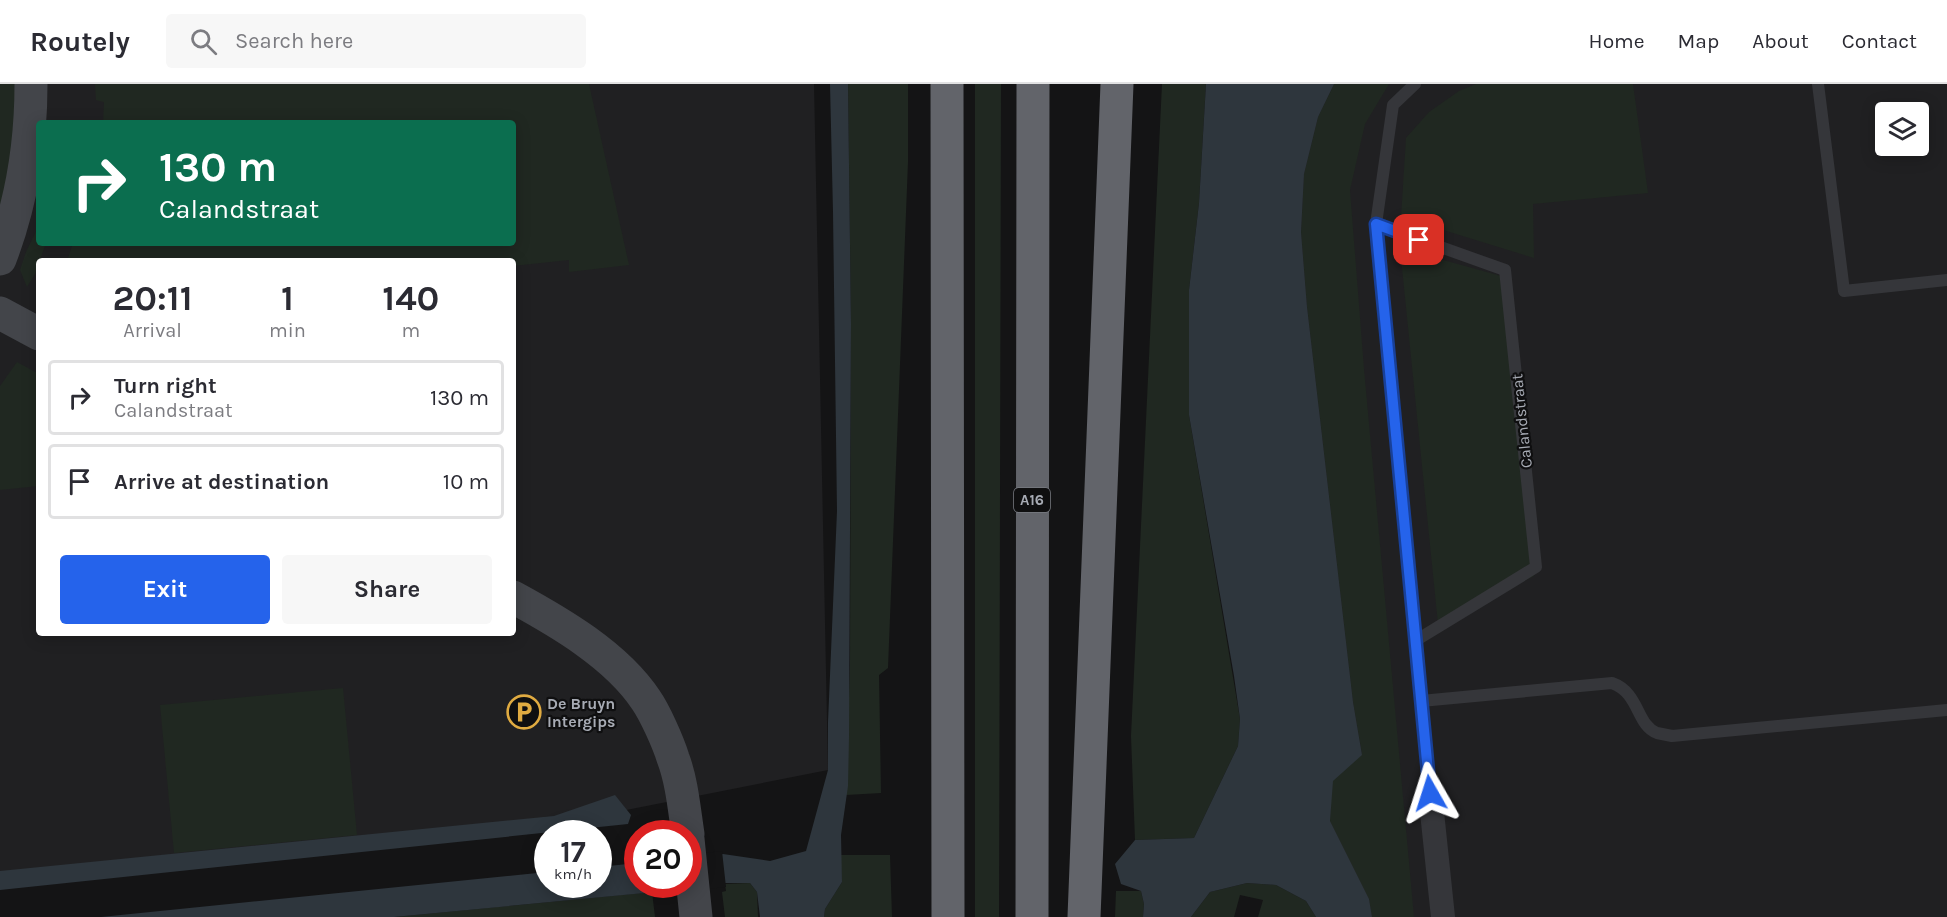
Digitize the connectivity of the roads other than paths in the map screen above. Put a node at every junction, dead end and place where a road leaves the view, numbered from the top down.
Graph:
1 (31, 84) edge
2 (947, 84) edge
3 (1034, 84) edge
4 (1117, 84) edge
5 (1415, 84) edge
6 (1818, 84) edge
7 (1376, 224) junction
8 (0, 259) edge
9 (1947, 280) edge
10 (0, 313) edge
11 (36, 332) edge
12 (516, 599) edge
13 (1415, 641) junction
14 (1421, 701) junction
15 (1947, 710) edge
16 (1430, 793) joint
17 (686, 820) edge
18 (948, 917) edge
19 (1032, 917) edge
20 (1084, 917) edge
21 (1443, 917) edge

1 - 8 street
2 - 18 highway
3 - 19 highway, A16
4 - 20 highway
5 - 7 lane
6 - 9 lane
7 - 13 lane
7 - 13 lane, Calandstraat
10 - 11 street
12 - 17 street
13 - 14 lane
14 - 15 lane
14 - 16 lane
16 - 21 street

